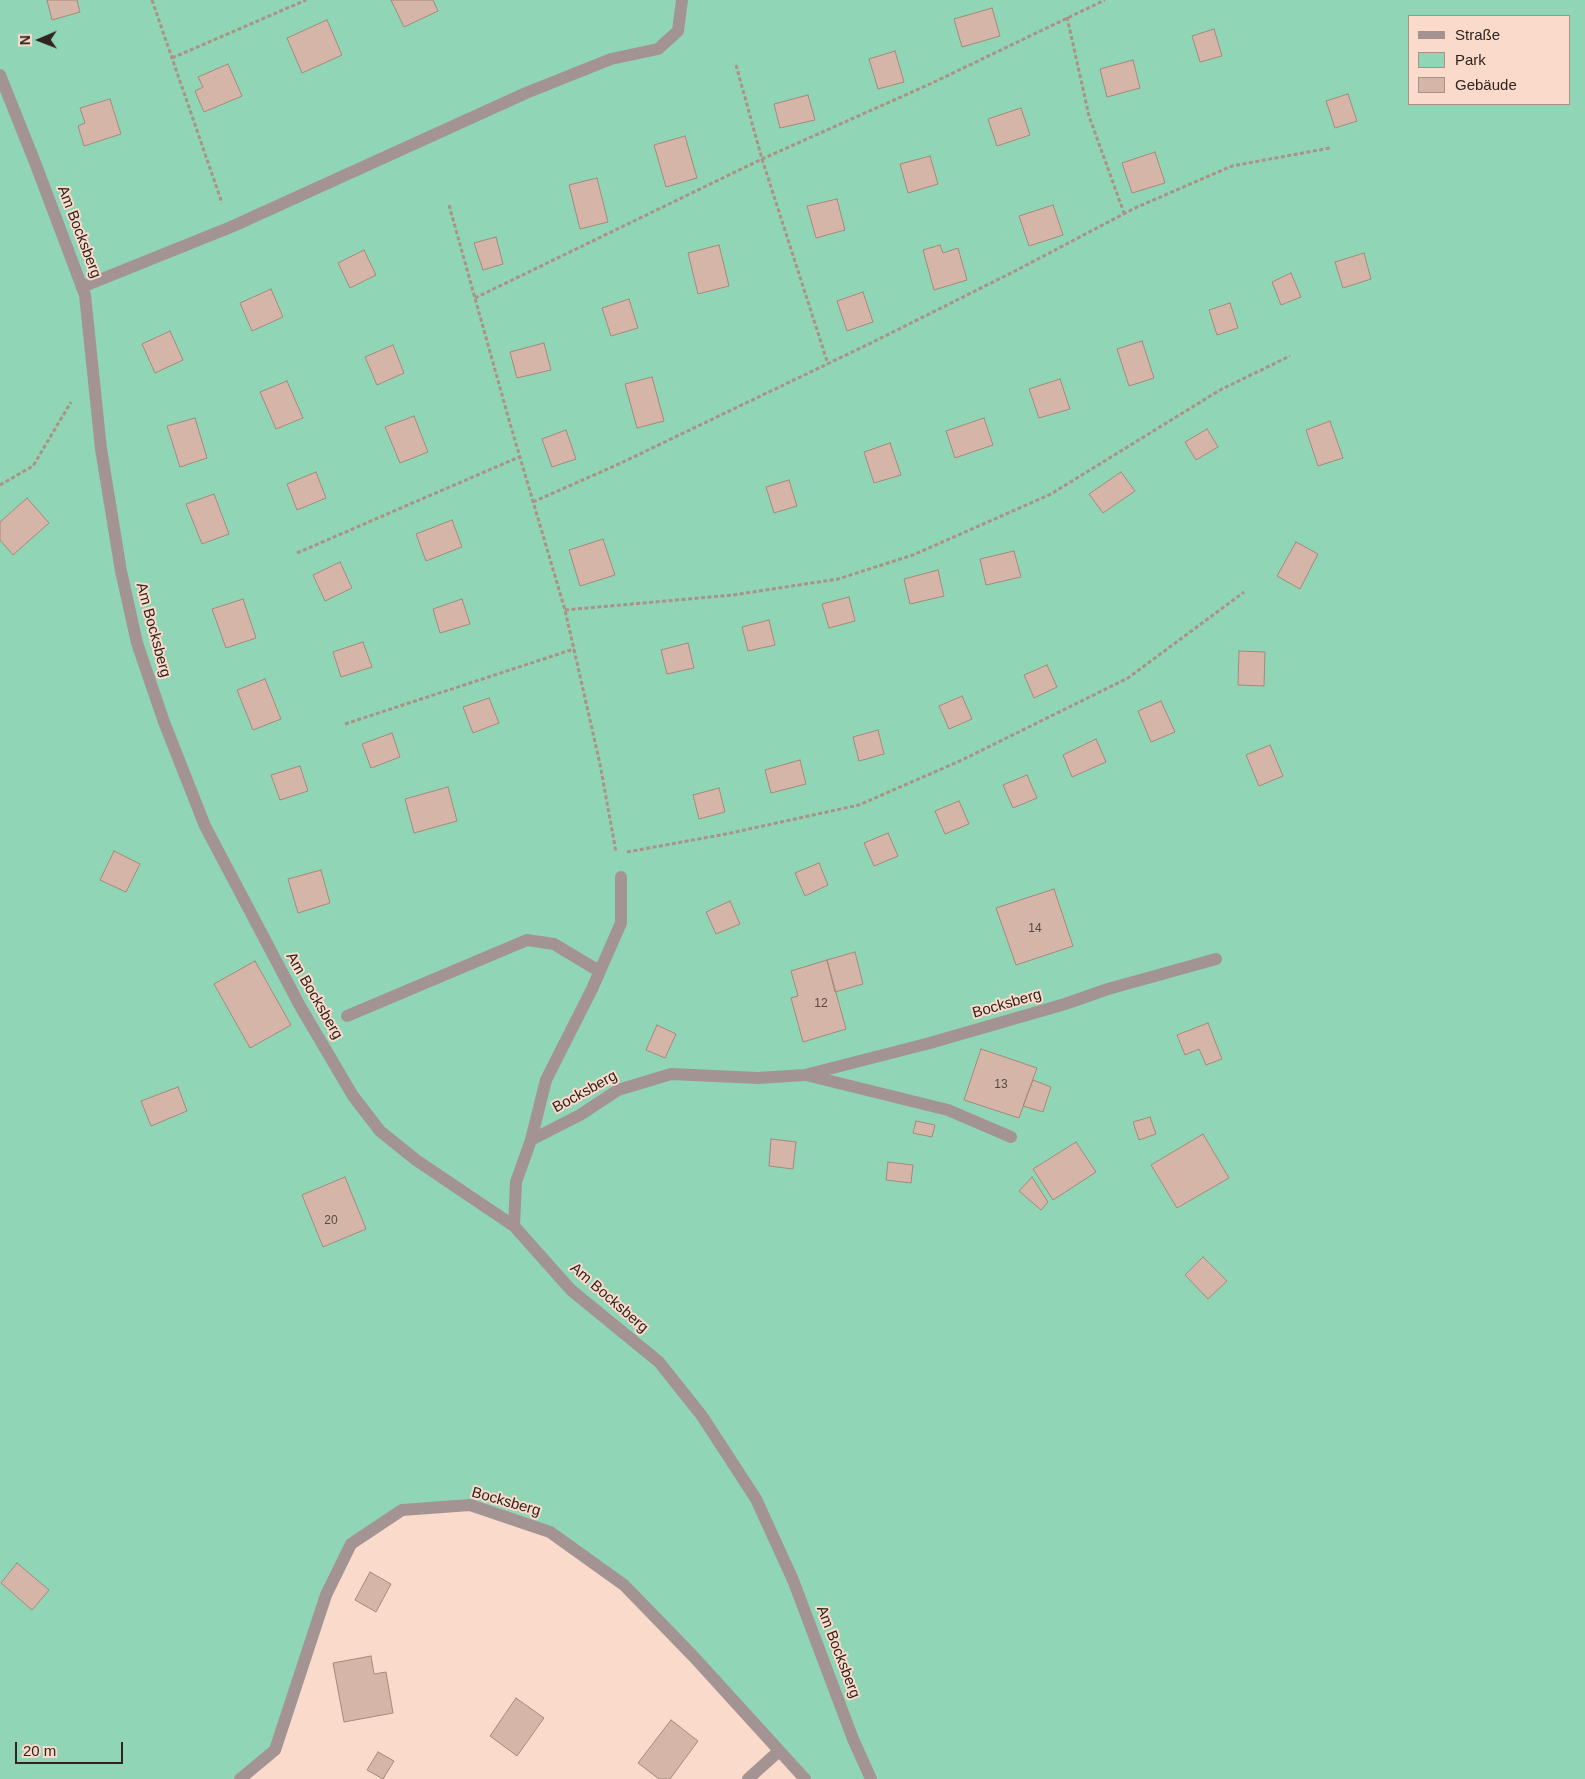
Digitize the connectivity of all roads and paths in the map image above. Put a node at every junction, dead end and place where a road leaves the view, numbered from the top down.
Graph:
1 (152, 0) edge
2 (306, 0) edge
3 (682, 0) edge
4 (1105, 0) edge
5 (1067, 17) junction
6 (172, 58) junction
7 (736, 65) dead end
8 (0, 75) edge
9 (1330, 148) dead end
10 (762, 159) junction
11 (449, 205) dead end
12 (1124, 214) junction
13 (231, 227) junction
14 (82, 287) junction
15 (475, 298) junction
16 (1290, 356) dead end
17 (828, 364) junction
18 (71, 401) dead end
19 (519, 456) junction
20 (0, 485) edge
21 (533, 502) junction
22 (297, 553) dead end
23 (1244, 592) dead end
24 (565, 610) junction
25 (574, 649) junction
26 (345, 724) dead end
27 (620, 877) dead end
28 (1216, 959) dead end
29 (600, 971) junction
30 (347, 1016) dead end
31 (805, 1074) junction
32 (1011, 1137) dead end
33 (531, 1140) junction
34 (514, 1226) junction
35 (779, 1751) junction
36 (240, 1779) edge
37 (748, 1779) edge
38 (805, 1779) edge
39 (871, 1779) edge

1 - 6 path
2 - 6 path
3 - 13 street
4 - 5 path
5 - 10 path
5 - 12 path
6 - 13 path
7 - 10 path
8 - 14 street, Am Bocksberg
9 - 12 path
10 - 15 path
10 - 17 path
11 - 15 path
12 - 17 path
13 - 14 street
14 - 34 street, Am Bocksberg
15 - 19 path
16 - 24 path
17 - 21 path
18 - 20 path
19 - 21 path
19 - 22 path
21 - 24 path
23 - 25 path
24 - 25 path
25 - 26 path
27 - 29 street
28 - 31 street, Bocksberg
29 - 30 street
29 - 33 street
31 - 32 street, Bocksberg
31 - 33 street, Bocksberg
33 - 34 street
34 - 39 street, Am Bocksberg
35 - 36 street, Bocksberg
35 - 37 street
35 - 38 street, Bocksberg

